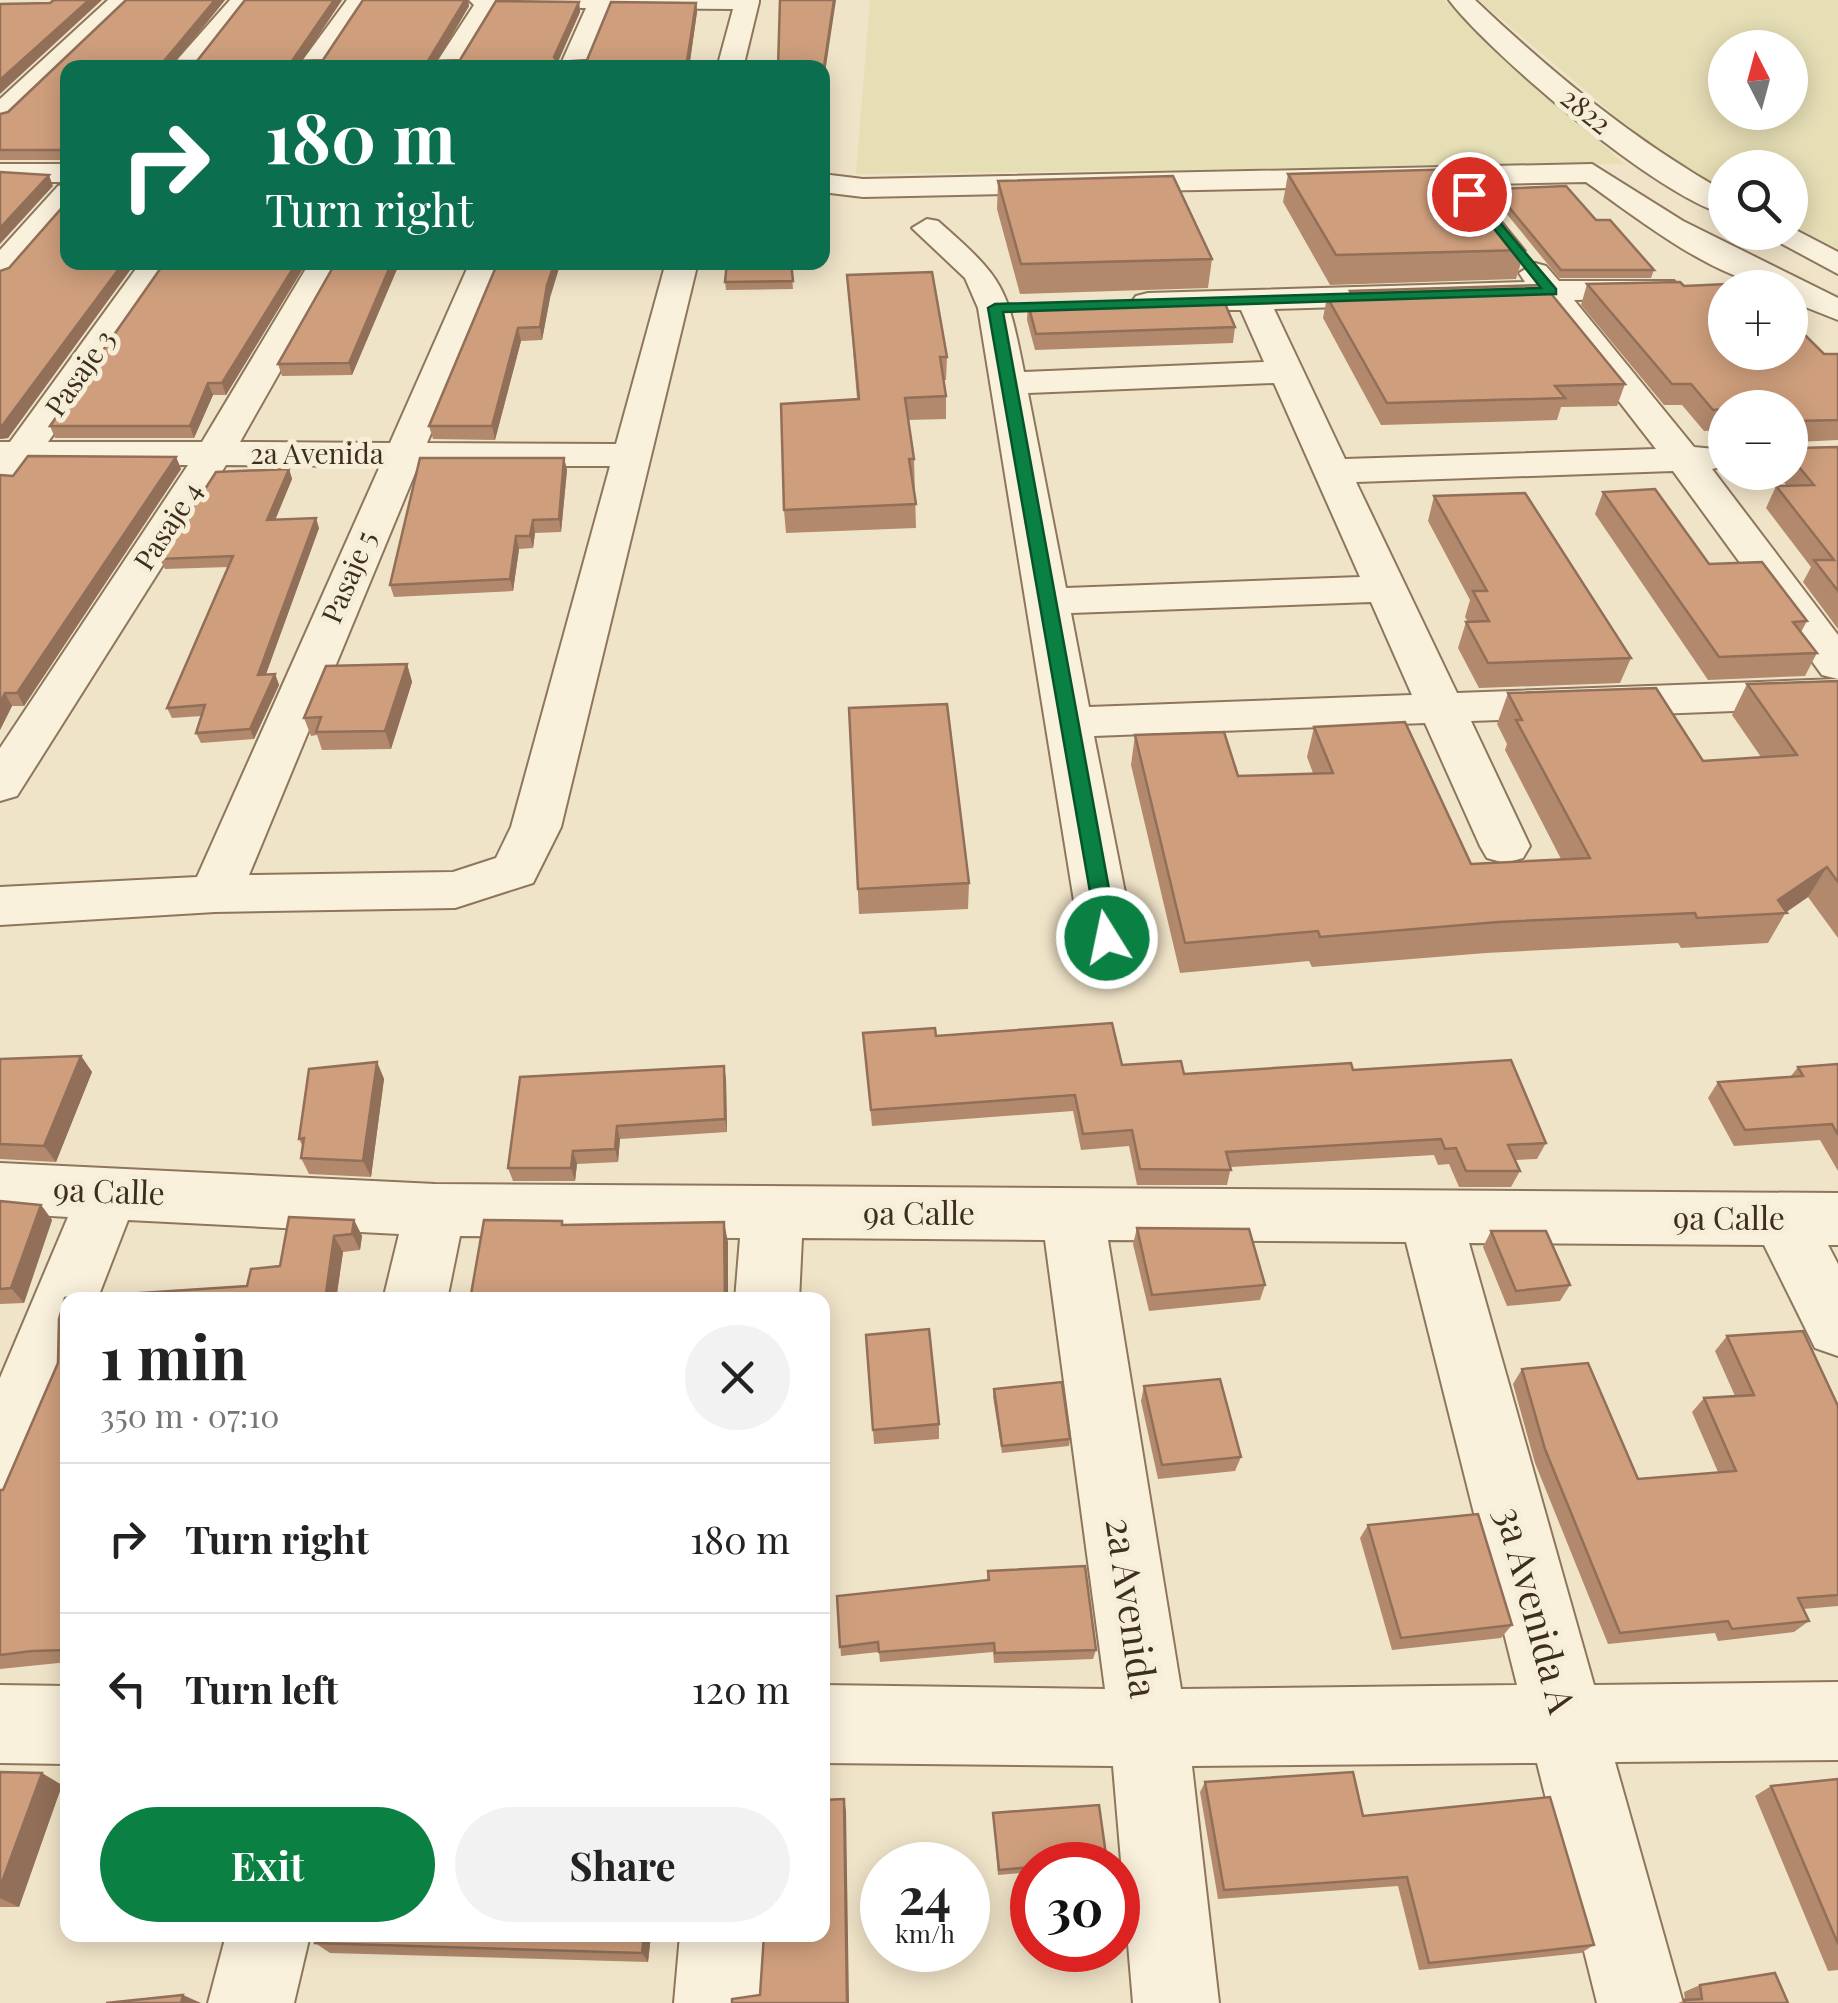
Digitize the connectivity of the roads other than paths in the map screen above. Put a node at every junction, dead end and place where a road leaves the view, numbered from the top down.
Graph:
1 (122, 0) edge
2 (243, 0) edge
3 (360, 0) edge
4 (481, 0) edge
5 (489, 0) edge
6 (601, 0) edge
7 (1461, 0) edge
8 (747, 1) edge
9 (190, 60) edge
10 (316, 60) edge
11 (451, 60) edge
12 (575, 60) edge
13 (732, 60) edge
14 (0, 114) edge
15 (0, 173) edge
16 (60, 173) edge
17 (830, 184) edge
18 (1708, 194) edge
19 (60, 201) edge
20 (927, 228) dead end
21 (1514, 249) edge
22 (1808, 249) edge
23 (1838, 264) edge
24 (0, 270) edge
25 (152, 270) edge
26 (321, 270) edge
27 (482, 270) edge
28 (680, 270) edge
29 (1753, 270) edge
30 (1674, 288) edge
31 (1552, 292) junction
32 (1808, 297) edge
33 (1253, 300) junction
34 (1114, 304) edge
35 (1838, 310) edge
36 (1286, 372) junction
37 (1006, 383) junction
38 (214, 454) junction
39 (400, 455) junction
40 (634, 455) junction
41 (1708, 458) edge
42 (1684, 459) junction
43 (8, 463) edge
44 (1333, 471) junction
45 (1388, 589) junction
46 (1046, 602) junction
47 (1838, 665) edge
48 (1838, 692) edge
49 (1442, 708) junction
50 (1068, 722) junction
51 (0, 784) edge
52 (1505, 846) dead end
53 (216, 894) junction
54 (0, 906) edge
55 (1107, 938) dead end
56 (0, 1188) edge
57 (109, 1190) junction
58 (435, 1210) junction
59 (773, 1213) junction
60 (1073, 1215) junction
61 (1430, 1218) junction
62 (1810, 1219) edge
63 (68, 1292) edge
64 (417, 1292) edge
65 (768, 1292) edge
66 (60, 1312) edge
67 (1838, 1327) edge
68 (0, 1461) edge
69 (1838, 1721) edge
70 (0, 1724) edge
71 (830, 1724) edge
72 (1566, 1724) junction
73 (60, 1725) edge
74 (1149, 1728) junction
75 (266, 1942) edge
76 (721, 1942) edge
77 (251, 2003) edge
78 (716, 2003) edge
79 (1176, 2003) edge
80 (1640, 2003) edge

1 - 14 street
2 - 9 street
3 - 10 street
4 - 5 street
5 - 6 street
5 - 11 street
6 - 8 street
6 - 12 street
7 - 18 street, 2822
8 - 13 street
15 - 16 street
17 - 29 street
19 - 24 street
20 - 37 street
21 - 31 street
22 - 23 street
25 - 43 street, Pasaje 3
26 - 38 street, Pasaje 4
27 - 39 street, Pasaje 5
28 - 40 street
30 - 31 street
31 - 33 street
31 - 42 street
32 - 35 street
33 - 34 street
33 - 36 street
36 - 37 street
36 - 44 street
37 - 46 street
38 - 39 street, 2a Avenida
38 - 43 street, 2a Avenida
38 - 51 street, Pasaje 4
39 - 40 street, 2a Avenida
39 - 53 street, Pasaje 5
40 - 53 street
41 - 42 street
42 - 44 street
42 - 47 street
44 - 45 street
45 - 46 street
45 - 49 street
46 - 50 street
48 - 49 street
49 - 50 street
49 - 52 street
50 - 55 street
53 - 54 street
56 - 57 street, 9a Calle
57 - 58 street, 9a Calle
57 - 63 street
58 - 59 street, 9a Calle
58 - 64 street
59 - 60 street, 9a Calle
59 - 65 street
60 - 61 street, 9a Calle
60 - 74 street, 2a Avenida
61 - 62 street, 9a Calle
61 - 72 street, 3a Avenida A
62 - 67 street
66 - 68 street
69 - 72 street
70 - 73 street
71 - 74 street
72 - 74 street
72 - 80 street, 3a Avenida A
74 - 79 street, 2a Avenida
75 - 77 street
76 - 78 street

